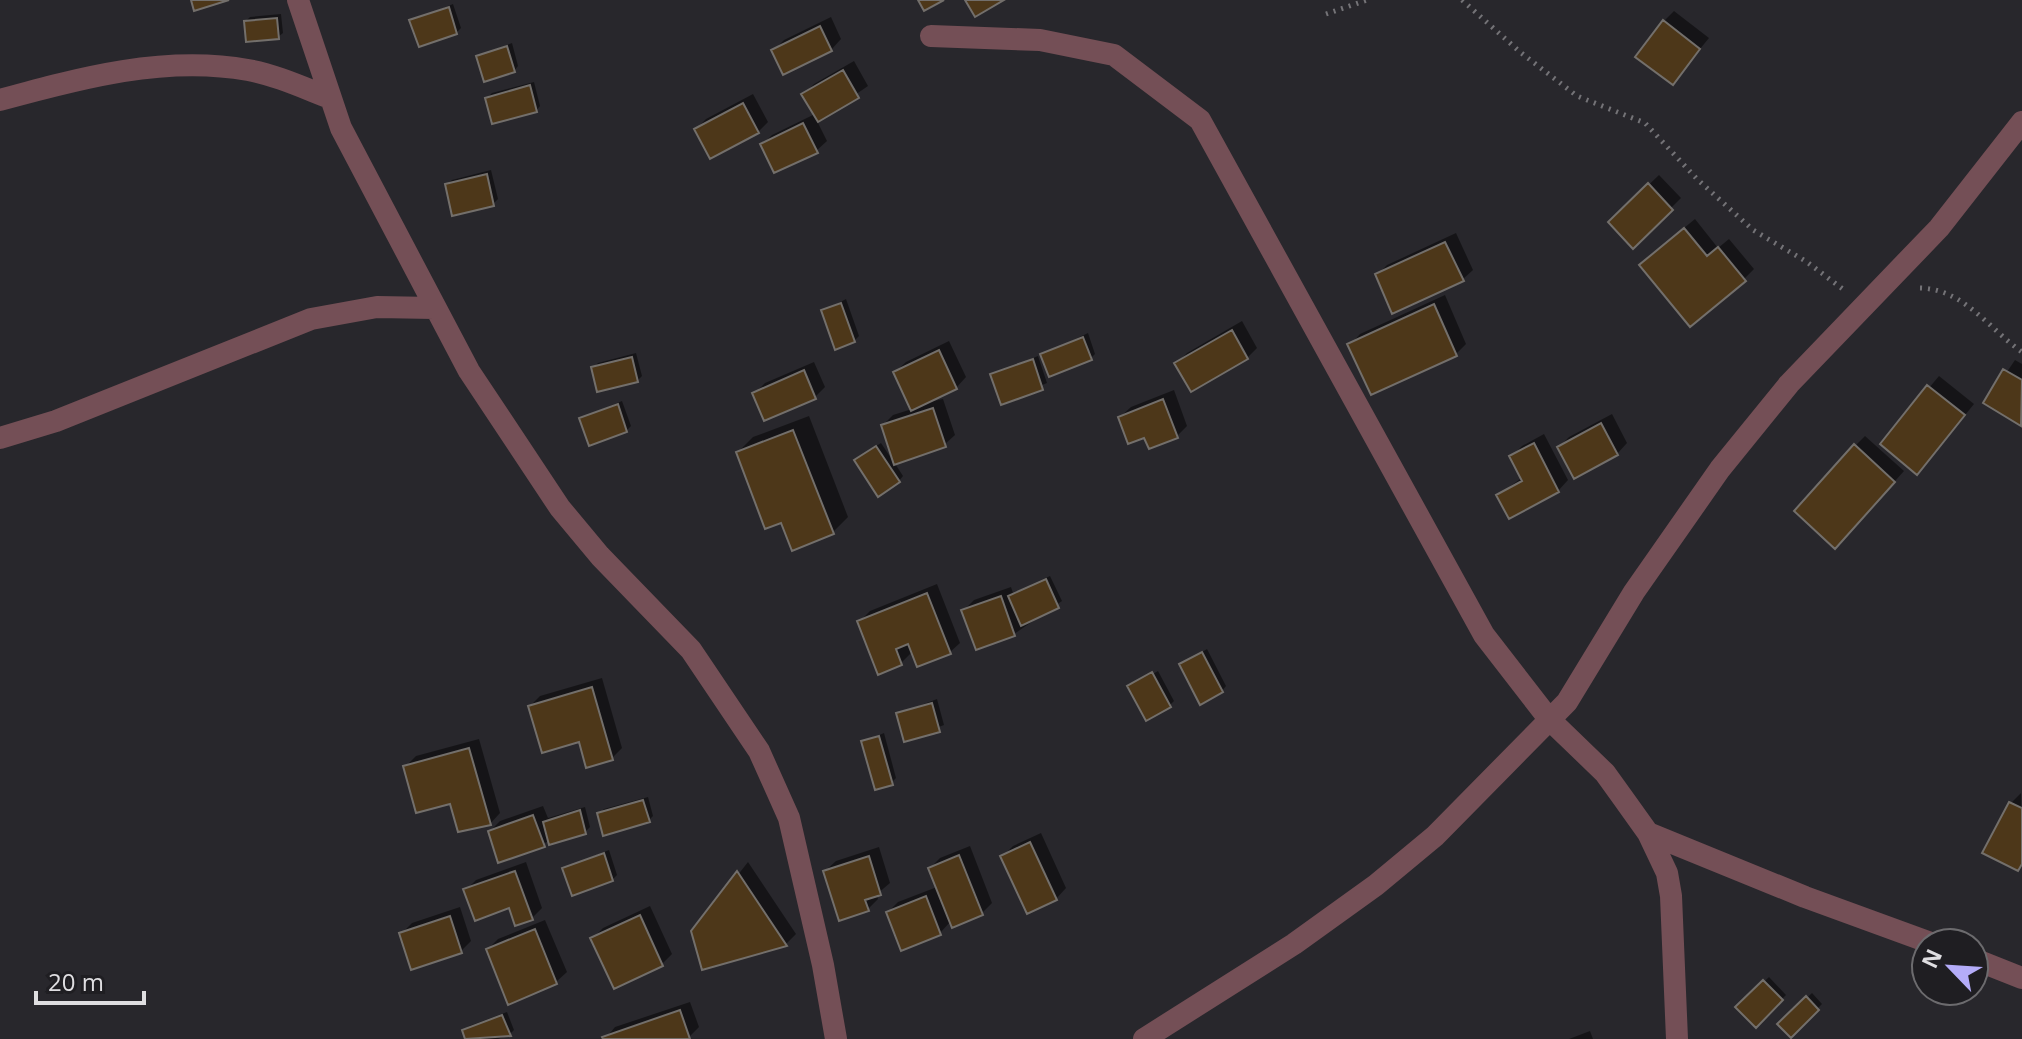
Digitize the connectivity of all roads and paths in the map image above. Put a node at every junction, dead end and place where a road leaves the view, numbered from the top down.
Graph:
1 (298, 0) edge
2 (1367, 0) edge
3 (1462, 0) edge
4 (1326, 14) dead end
5 (931, 36) dead end
6 (330, 98) junction
7 (0, 100) edge
8 (2022, 122) edge
9 (1875, 295) junction
10 (434, 308) junction
11 (1856, 311) junction
12 (2022, 352) edge
13 (0, 438) edge
14 (1549, 719) junction
15 (1648, 833) junction
16 (1910, 935) edge
17 (1990, 965) edge
18 (2022, 978) edge
19 (836, 1039) edge
20 (1144, 1039) edge
21 (1677, 1039) edge

1 - 6 street
2 - 4 path
3 - 11 path
5 - 14 street
6 - 7 street
6 - 10 street
8 - 9 street
9 - 11 street
9 - 12 path
10 - 13 street
10 - 19 street
11 - 14 street
14 - 15 street
14 - 20 street
15 - 16 street
15 - 21 street
17 - 18 street

